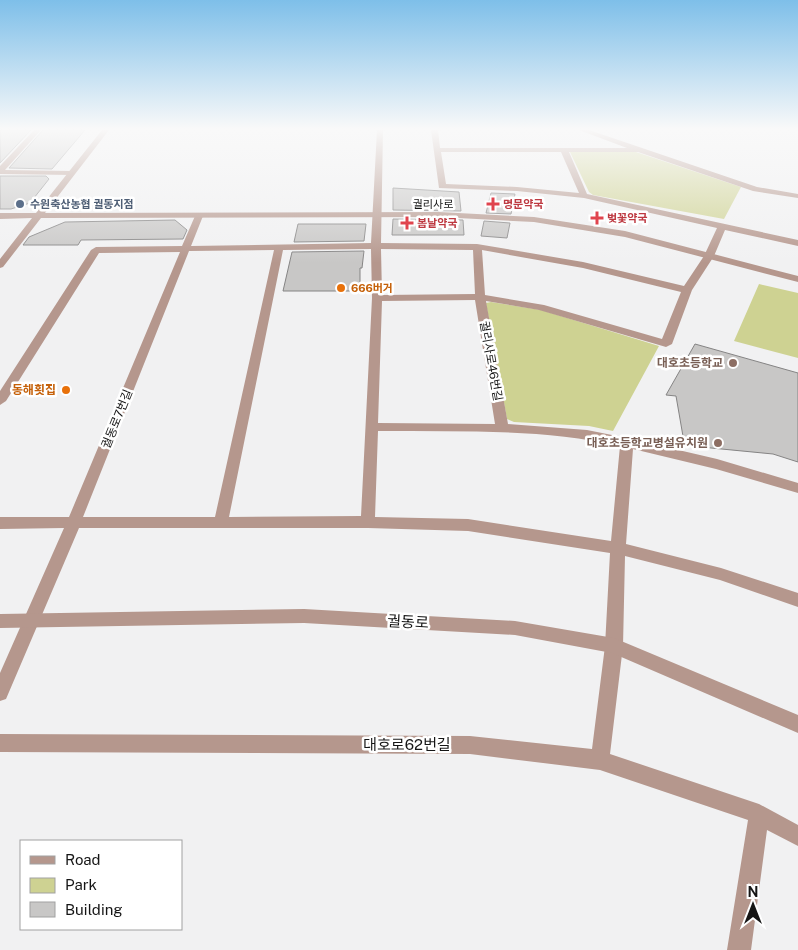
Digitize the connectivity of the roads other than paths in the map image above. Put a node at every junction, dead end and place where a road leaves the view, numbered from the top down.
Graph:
1 (70, 174) edge
2 (379, 174) edge
3 (440, 174) edge
4 (575, 174) edge
5 (711, 174) edge
6 (584, 196) junction
7 (798, 196) edge
8 (378, 215) junction
9 (0, 216) edge
10 (40, 216) junction
11 (199, 216) junction
12 (722, 227) junction
13 (798, 243) edge
14 (376, 246) junction
15 (279, 247) junction
16 (477, 247) junction
17 (187, 248) junction
18 (709, 256) junction
19 (0, 266) edge
20 (798, 279) edge
21 (687, 290) junction
22 (480, 297) junction
23 (377, 298) junction
24 (0, 401) edge
25 (371, 427) junction
26 (502, 428) junction
27 (627, 442) junction
28 (798, 488) edge
29 (74, 522) junction
30 (221, 522) junction
31 (368, 522) junction
32 (0, 523) edge
33 (618, 548) junction
34 (798, 600) edge
35 (0, 621) edge
36 (32, 621) junction
37 (614, 646) junction
38 (0, 693) edge
39 (798, 724) edge
40 (0, 743) edge
41 (600, 760) junction
42 (759, 814) junction
43 (798, 836) edge
44 (739, 950) edge

1 - 10 street
2 - 8 street
3 - 6 street
4 - 6 street
5 - 7 street
6 - 12 street
8 - 11 street, 궐리사로
8 - 14 street
8 - 18 street, 궐리사로
9 - 10 street, 궐리사로
10 - 11 street, 궐리사로
10 - 19 street
11 - 17 street, 궐동로7번길
12 - 13 street
12 - 18 street
14 - 15 street
14 - 16 street
14 - 23 street
15 - 17 street
15 - 30 street
16 - 21 street
16 - 22 street, 궐리사로46번길
17 - 24 street
17 - 29 street, 궐동로7번길
18 - 20 street, 궐리사로
18 - 21 street
21 - 22 street
22 - 23 street
22 - 26 street, 궐리사로46번길
23 - 25 street
25 - 26 street
25 - 31 street
26 - 27 street
27 - 28 street
27 - 33 street
29 - 30 street
29 - 32 street
29 - 36 street, 궐동로7번길
30 - 31 street
31 - 33 street
33 - 34 street
33 - 37 street
35 - 36 street, 궐동로
36 - 37 street, 궐동로
36 - 38 street, 궐동로7번길
37 - 39 street, 궐동로
37 - 41 street
40 - 41 street, 대호로62번길
41 - 42 street, 대호로62번길
42 - 43 street, 대호로62번길
42 - 44 street

